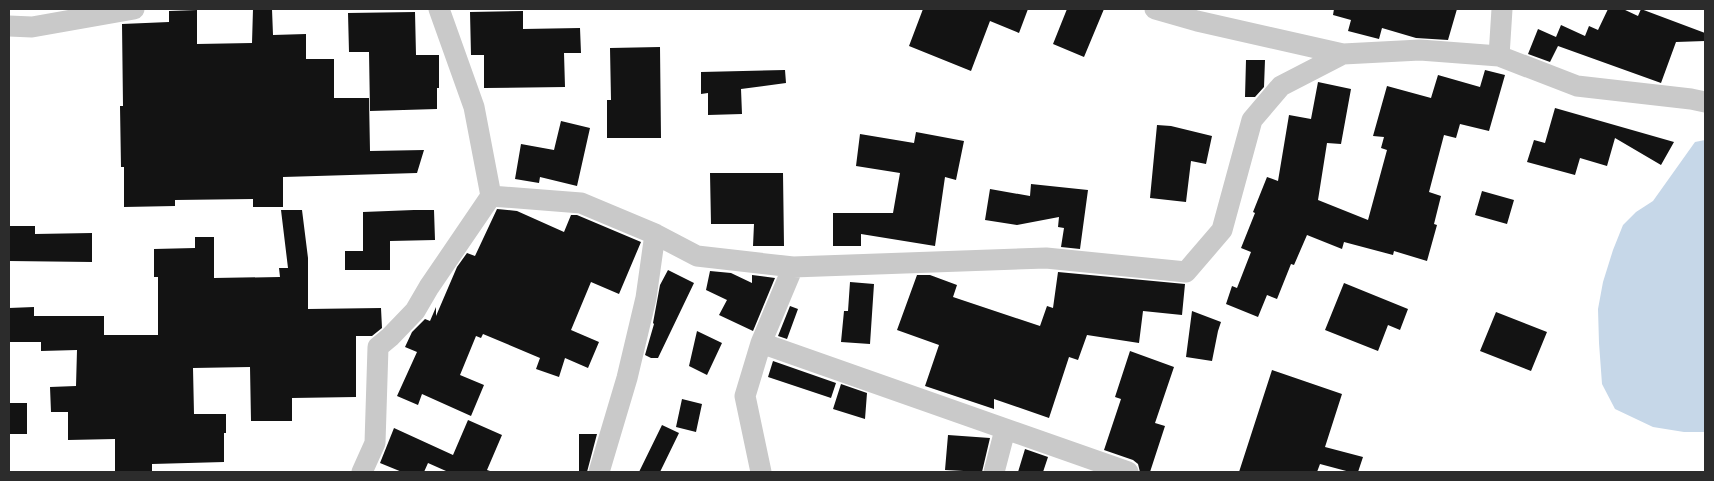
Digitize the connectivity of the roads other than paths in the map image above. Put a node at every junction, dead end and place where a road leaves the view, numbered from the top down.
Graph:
1 (134, 9) edge
2 (439, 9) edge
3 (1155, 9) edge
4 (1502, 9) edge
5 (9, 26) edge
6 (1343, 54) junction
7 (1499, 56) junction
8 (1705, 102) edge
9 (491, 196) junction
10 (655, 234) junction
11 (793, 267) junction
12 (761, 343) junction
13 (1005, 430) junction
14 (371, 469) edge
15 (599, 472) edge
16 (761, 472) edge
17 (994, 472) edge
18 (1128, 472) edge

1 - 5 street
2 - 9 street
3 - 6 street
4 - 7 street
6 - 7 street
6 - 11 street
7 - 8 street
9 - 10 street
9 - 14 street
10 - 11 street
10 - 15 street
11 - 12 street
12 - 13 street
12 - 16 street
13 - 17 street
13 - 18 street

